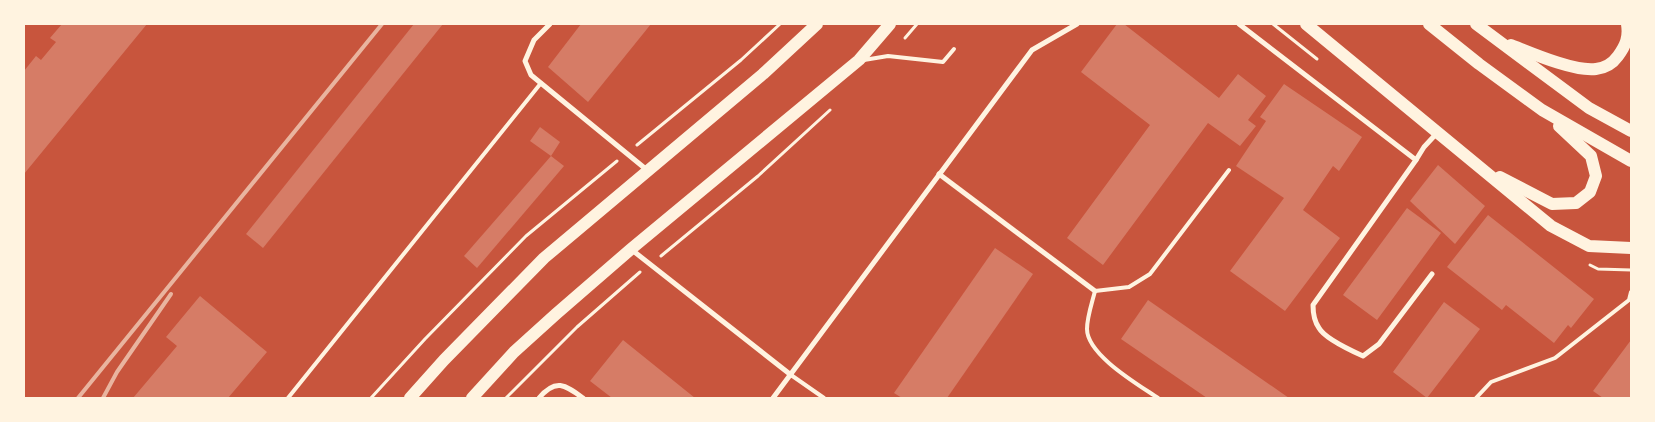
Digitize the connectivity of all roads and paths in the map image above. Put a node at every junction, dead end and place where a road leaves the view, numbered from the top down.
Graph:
1 (550, 24) edge
2 (780, 24) edge
3 (817, 24) edge
4 (890, 24) edge
5 (917, 24) edge
6 (1077, 24) edge
7 (1239, 24) edge
8 (1306, 24) edge
9 (1429, 24) edge
10 (1476, 24) edge
11 (1627, 24) edge
12 (1495, 38) junction
13 (954, 49) dead end
14 (888, 56) junction
15 (859, 60) junction
16 (541, 82) junction
17 (830, 110) dead end
18 (1542, 110) junction
19 (1631, 131) edge
20 (1438, 132) junction
21 (628, 153) junction
22 (1416, 160) junction
23 (1631, 161) edge
24 (1476, 164) junction
25 (1229, 170) dead end
26 (648, 171) junction
27 (939, 174) junction
28 (1631, 248) edge
29 (631, 249) junction
30 (650, 264) junction
31 (1432, 274) dead end
32 (1095, 291) junction
33 (1631, 292) edge
34 (791, 375) junction
35 (288, 398) edge
36 (371, 398) edge
37 (410, 398) edge
38 (472, 398) edge
39 (506, 398) edge
40 (539, 398) edge
41 (583, 398) edge
42 (773, 398) edge
43 (824, 398) edge
44 (1158, 398) edge
45 (1476, 398) edge

1 - 16 street
2 - 21 path
3 - 26 main road
4 - 15 main road
5 - 14 path
6 - 27 street
7 - 22 street
8 - 20 main road
9 - 18 main road
10 - 12 main road
11 - 12 main road
12 - 19 main road
13 - 14 lane
14 - 15 lane
15 - 29 main road
16 - 21 street
16 - 35 lane
17 - 30 path
18 - 23 main road
18 - 24 main road
20 - 22 street
20 - 24 main road
21 - 26 street
21 - 36 path
22 - 31 street
24 - 28 main road
25 - 32 lane
26 - 37 main road
27 - 32 street
27 - 34 street
29 - 30 street
29 - 38 main road
30 - 34 street
30 - 39 path
32 - 44 lane
33 - 45 lane
34 - 42 street
34 - 43 lane
40 - 41 street

